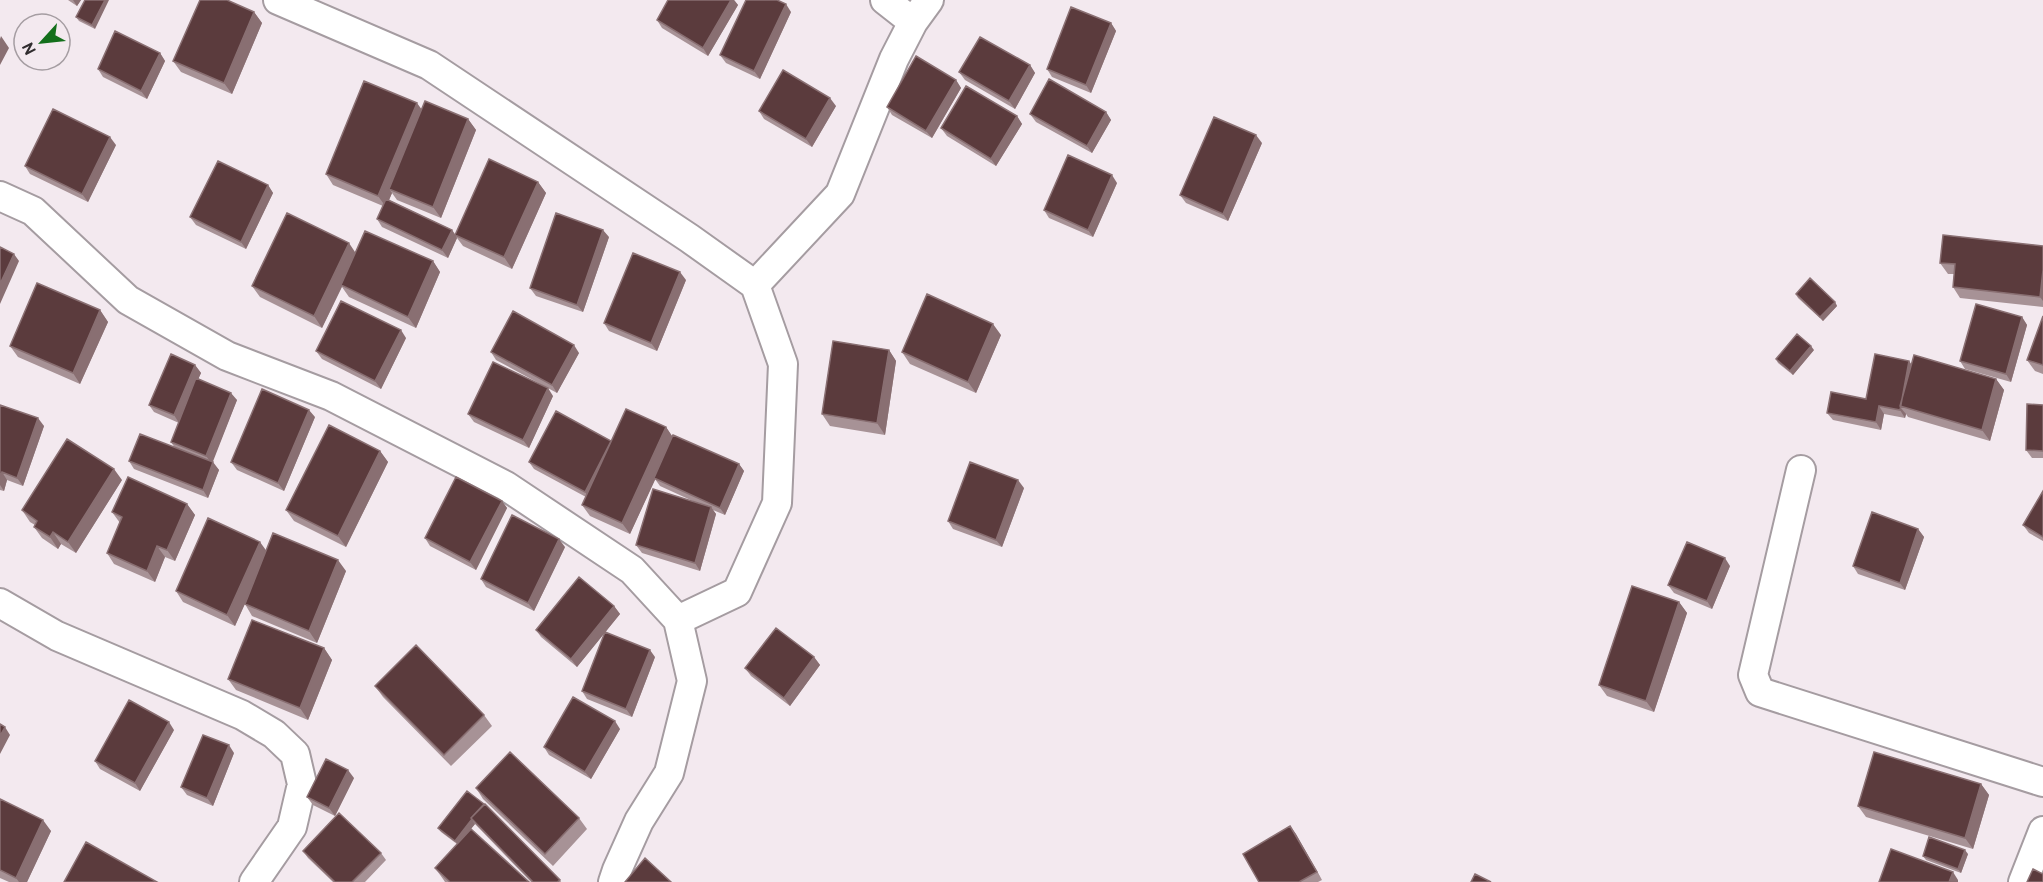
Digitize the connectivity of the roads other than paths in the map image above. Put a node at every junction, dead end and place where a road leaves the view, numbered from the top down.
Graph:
1 (278, 0) edge
2 (885, 0) edge
3 (921, 11) edge
4 (0, 196) edge
5 (755, 285) junction
6 (1801, 470) dead end
7 (0, 603) edge
8 (678, 620) junction
9 (2043, 782) edge
10 (2043, 831) edge
11 (254, 882) edge
12 (613, 882) edge
13 (2023, 882) edge

1 - 5 street
2 - 3 street
3 - 5 street
4 - 8 street
5 - 8 street
6 - 9 street
7 - 11 street
8 - 12 street
10 - 13 street

